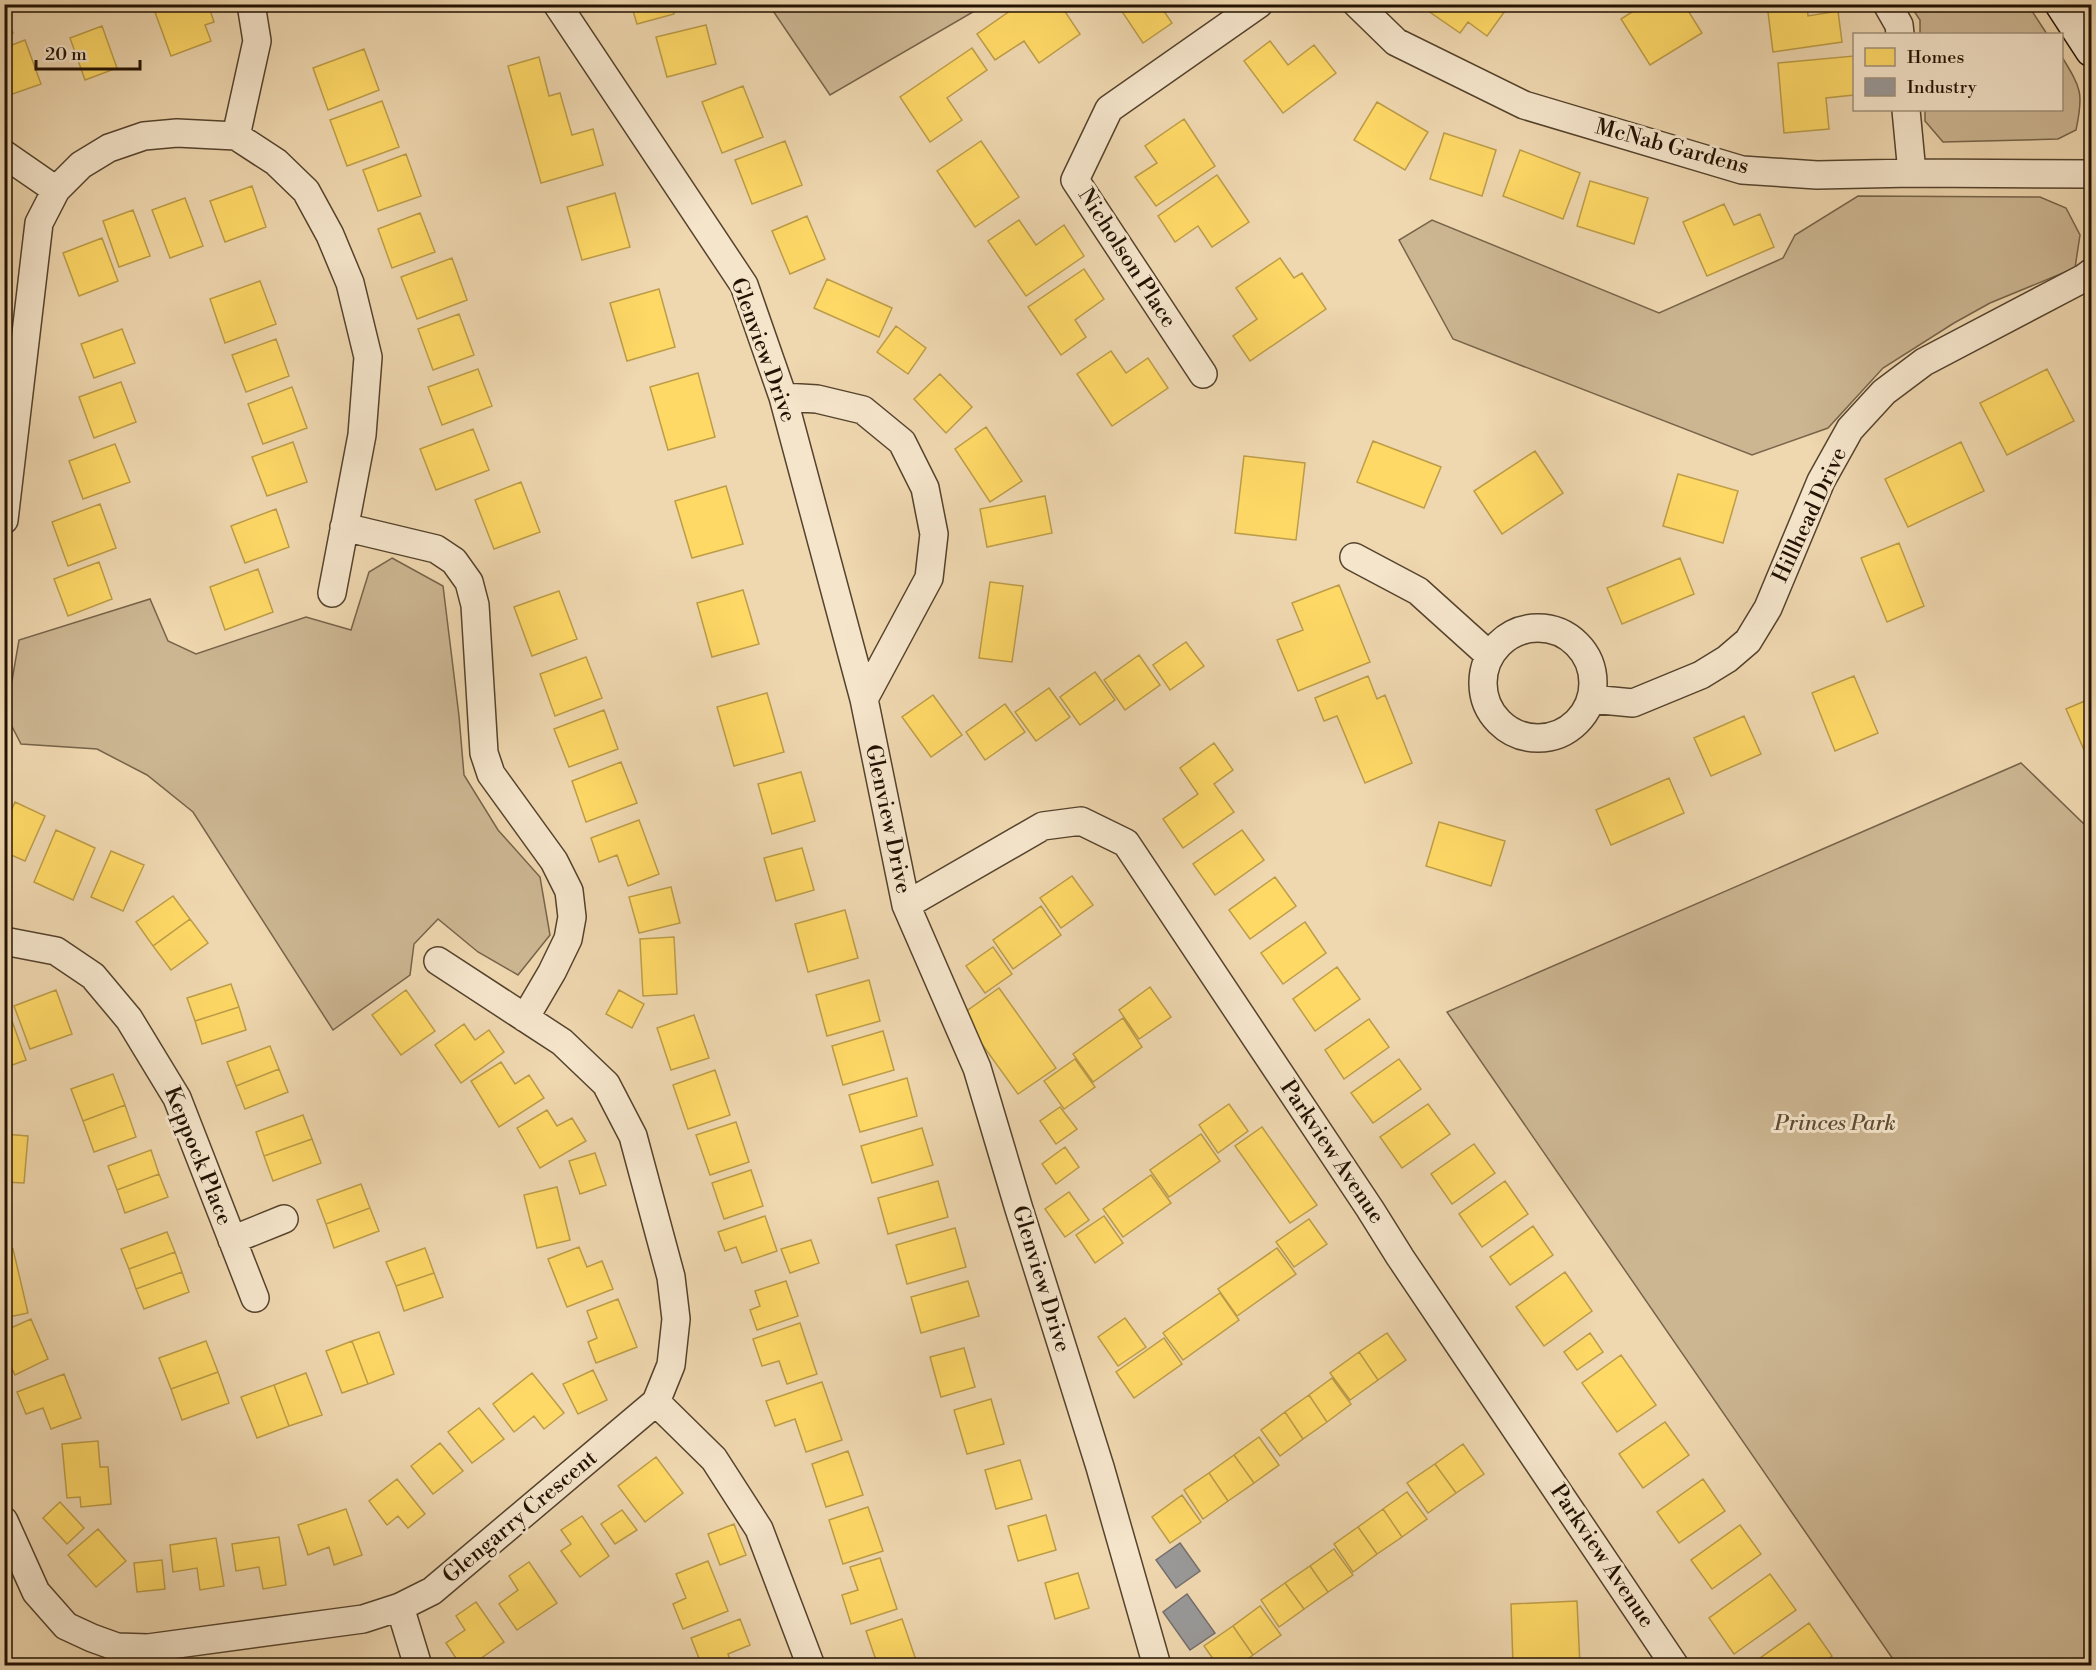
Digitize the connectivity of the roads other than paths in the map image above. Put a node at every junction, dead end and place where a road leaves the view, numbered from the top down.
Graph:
1 (251, 4) edge
2 (557, 4) edge
3 (1258, 4) edge
4 (1357, 4) edge
5 (1887, 4) edge
6 (2062, 4) edge
7 (1900, 33) edge
8 (2091, 50) edge
9 (1906, 111) edge
10 (236, 136) junction
11 (4, 154) edge
12 (1912, 173) junction
13 (2091, 174) edge
14 (56, 190) junction
15 (2091, 272) edge
16 (1203, 374) dead end
17 (783, 397) junction
18 (4, 520) edge
19 (344, 527) junction
20 (1354, 557) dead end
21 (332, 592) dead end
22 (1489, 655) junction
23 (864, 699) junction
24 (1591, 699) junction
25 (906, 905) junction
26 (4, 941) edge
27 (438, 961) dead end
28 (525, 1018) junction
29 (284, 1219) dead end
30 (232, 1240) junction
31 (255, 1298) dead end
32 (657, 1402) junction
33 (4, 1521) edge
34 (400, 1607) junction
35 (114, 1656) edge
36 (418, 1665) edge
37 (811, 1665) edge
38 (1157, 1665) edge
39 (1675, 1665) edge

1 - 10 street
2 - 17 street, Glenview Drive
3 - 16 street, Nicholson Place
4 - 12 street, McNab Gardens
5 - 7 street
6 - 8 main road
9 - 12 street
10 - 14 street
10 - 19 street
11 - 14 street
12 - 13 street, McNab Gardens
14 - 18 street
15 - 24 street, Hillhead Drive
17 - 23 street, Glenview Drive
17 - 23 street
19 - 21 street
19 - 28 street
20 - 22 street
22 - 24 street
22 - 24 street
23 - 25 street, Glenview Drive
25 - 38 street, Glenview Drive
25 - 39 street, Parkview Avenue
26 - 30 street, Keppock Place
27 - 28 street, Glengarry Crescent
28 - 32 street, Glengarry Crescent
29 - 30 street, Keppock Place
30 - 31 street, Keppock Place
32 - 34 street, Glengarry Crescent
32 - 37 street
33 - 35 street, Glengarry Crescent
34 - 35 street, Glengarry Crescent
34 - 36 street

